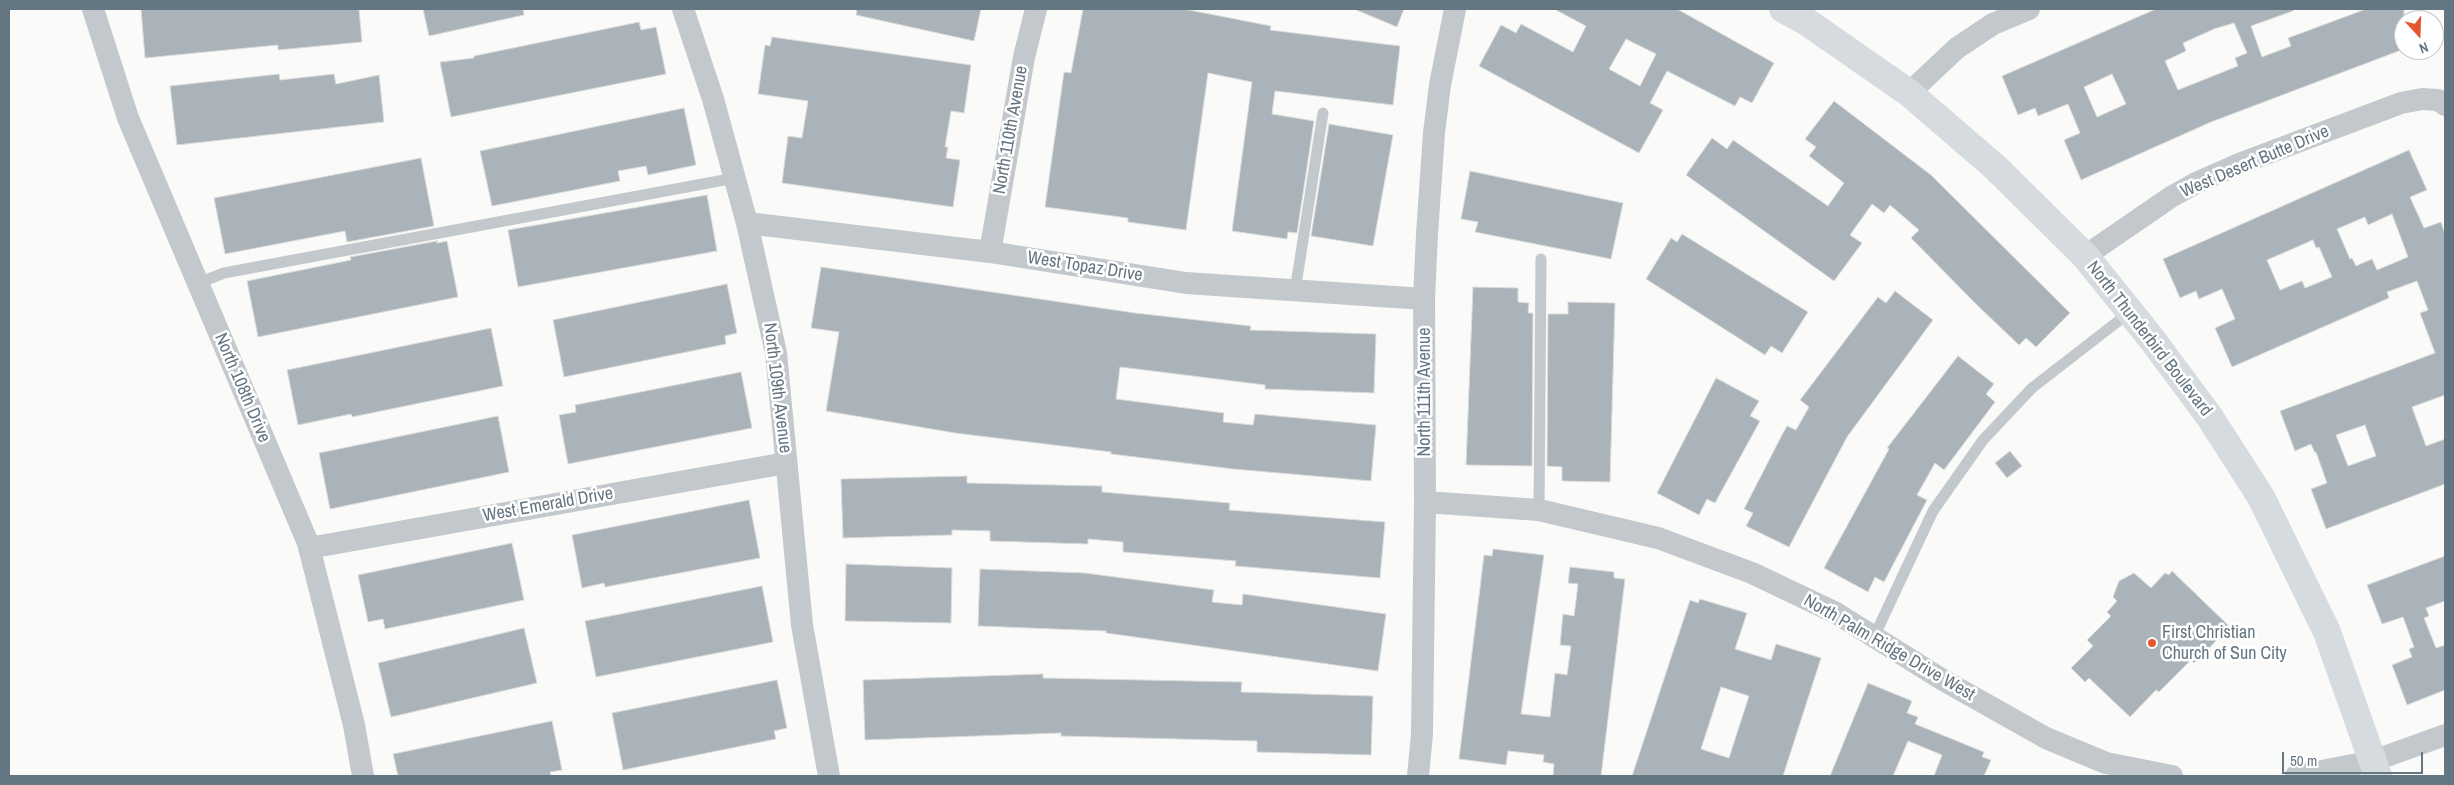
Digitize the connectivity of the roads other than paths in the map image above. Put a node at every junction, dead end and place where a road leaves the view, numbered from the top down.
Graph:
1 (93, 9) edge
2 (683, 9) edge
3 (1036, 9) edge
4 (1455, 9) edge
5 (1782, 9) edge
6 (2029, 9) edge
7 (1908, 93) junction
8 (2442, 103) edge
9 (1323, 113) dead end
10 (735, 178) junction
11 (748, 223) junction
12 (990, 252) junction
13 (2085, 256) junction
14 (1541, 259) dead end
15 (198, 283) junction
16 (1295, 291) junction
17 (1424, 299) junction
18 (2130, 312) junction
19 (786, 462) junction
20 (1425, 502) junction
21 (1539, 510) junction
22 (309, 548) junction
23 (1874, 637) junction
24 (2445, 734) edge
25 (2375, 768) edge
26 (363, 776) edge
27 (829, 776) edge
28 (1418, 776) edge
29 (2172, 776) edge
30 (2296, 776) edge

1 - 15 street, North 108th Drive
2 - 10 street, North 109th Avenue
3 - 12 street, North 110th Avenue
4 - 17 street, North 111th Avenue
5 - 7 street, North Thunderbird Boulevard
6 - 7 street
7 - 13 street, North Thunderbird Boulevard
8 - 13 street, West Desert Butte Drive
9 - 16 lane
10 - 11 street, North 109th Avenue
10 - 15 lane
11 - 12 street, West Topaz Drive
11 - 19 street, North 109th Avenue
12 - 16 street, West Topaz Drive
13 - 18 street, North Thunderbird Boulevard
14 - 21 lane
15 - 22 street, North 108th Drive
16 - 17 street, West Topaz Drive
17 - 20 street, North 111th Avenue
18 - 23 lane
18 - 25 street, North Thunderbird Boulevard
19 - 22 street, West Emerald Drive
19 - 27 street, North 109th Avenue
20 - 21 street, North Palm Ridge Drive West
20 - 28 street, North 111th Avenue
21 - 23 street, North Palm Ridge Drive West
22 - 26 street, North 108th Drive
23 - 29 street, North Palm Ridge Drive West
24 - 25 street
25 - 30 street

